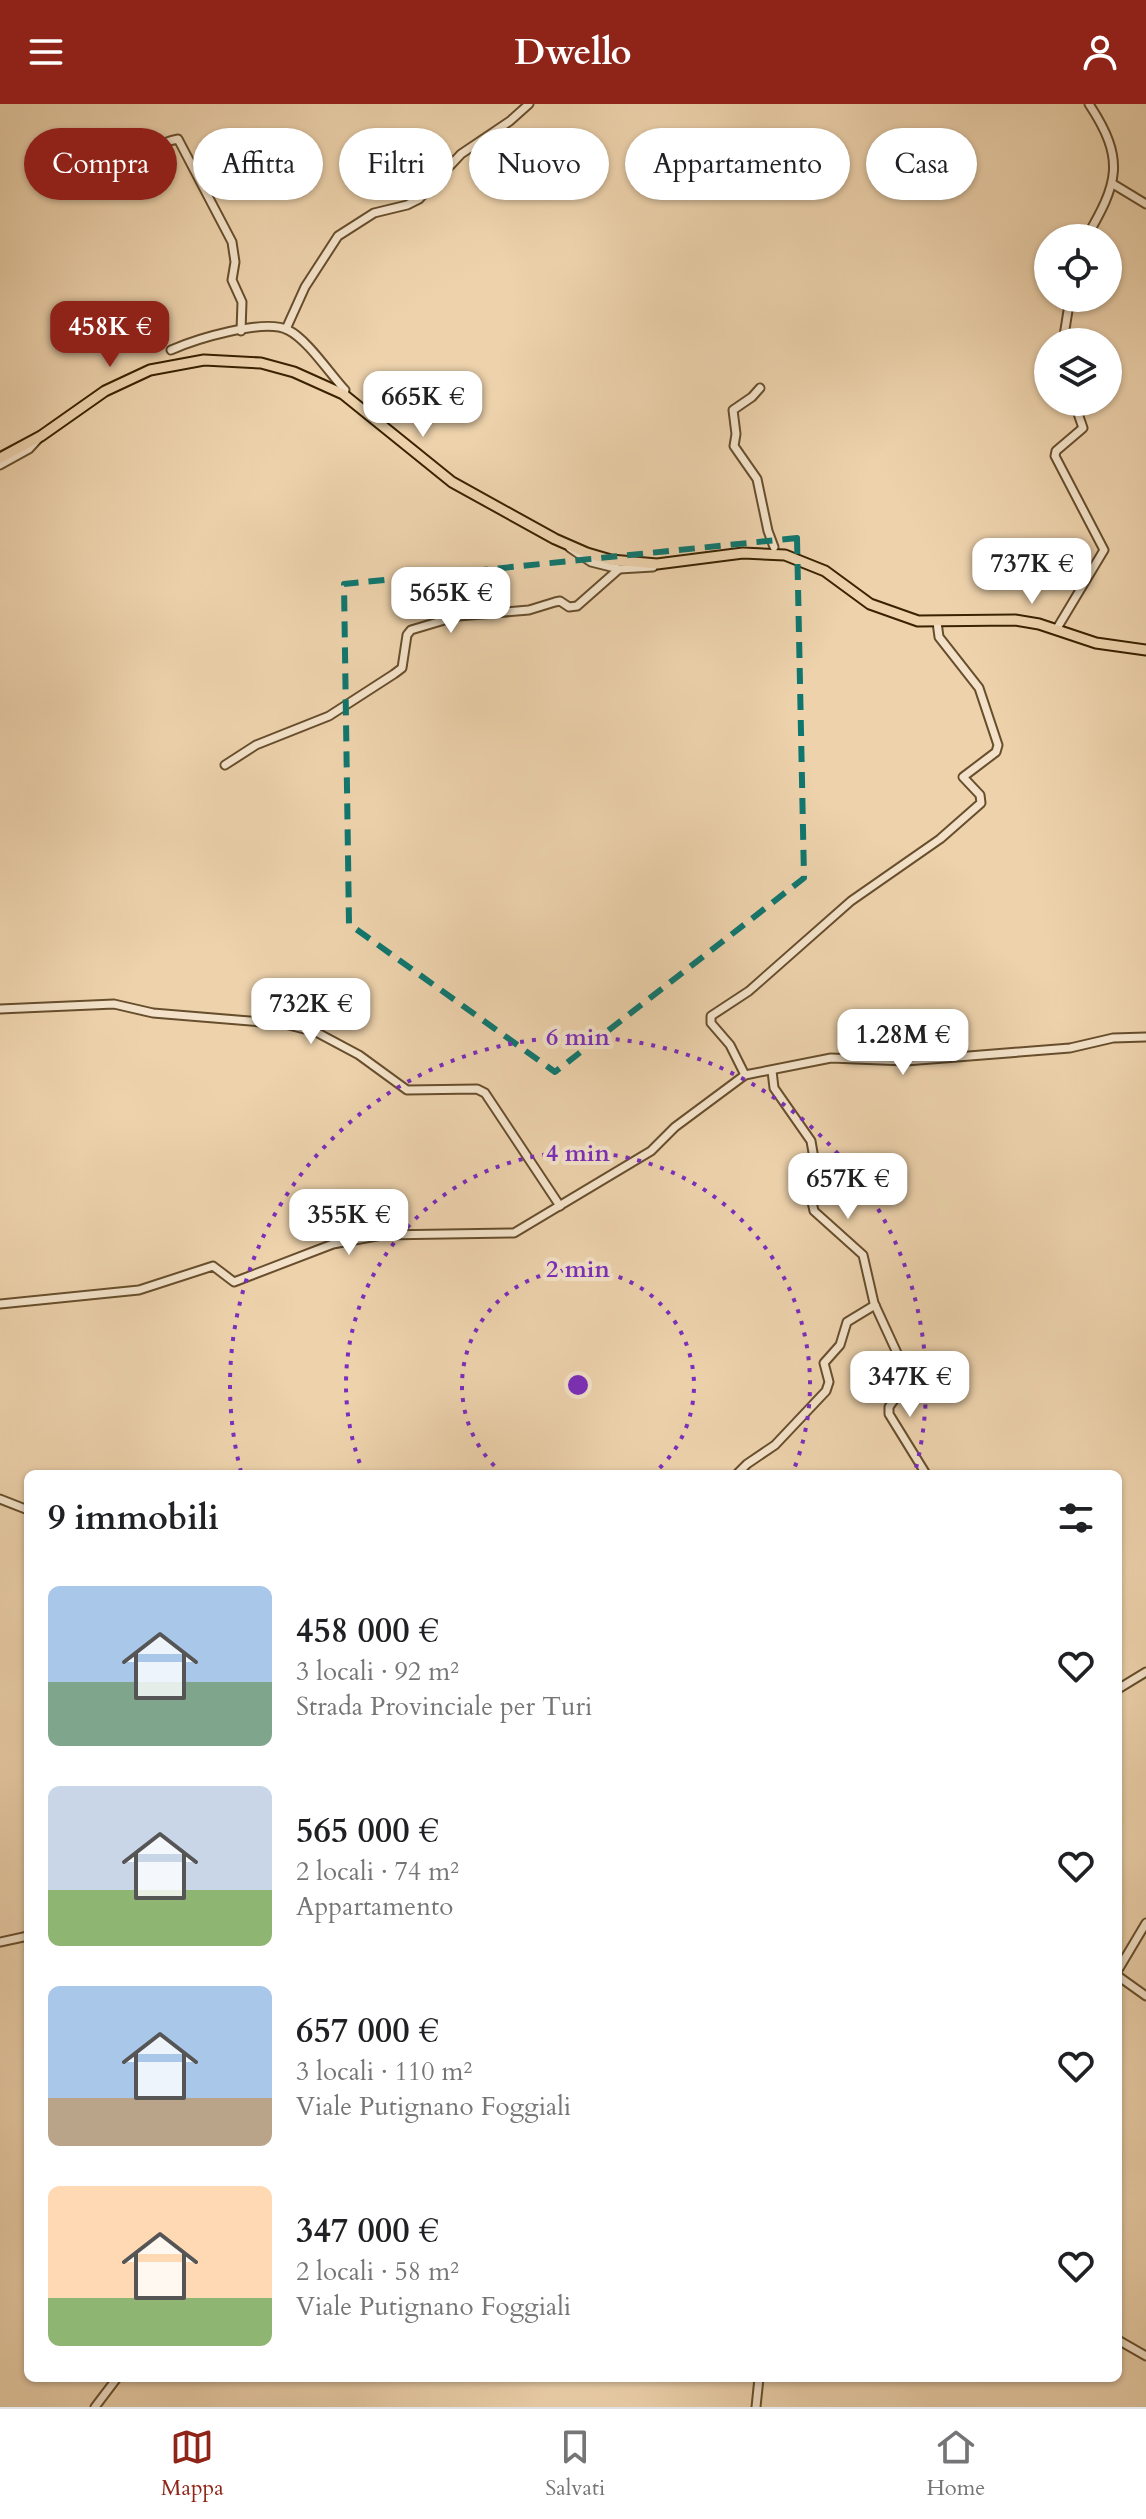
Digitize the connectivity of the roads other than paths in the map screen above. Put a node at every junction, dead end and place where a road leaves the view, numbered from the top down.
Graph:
1 (529, 104) edge
2 (1089, 104) edge
3 (177, 139) edge
4 (1113, 184) junction
5 (1146, 204) edge
6 (1094, 224) edge
7 (286, 329) junction
8 (241, 331) junction
9 (171, 350) dead end
10 (760, 388) dead end
11 (343, 394) junction
12 (1079, 416) edge
13 (41, 436) junction
14 (0, 458) edge
15 (0, 465) edge
16 (569, 545) junction
17 (774, 547) dead end
18 (657, 564) junction
19 (619, 569) junction
20 (937, 622) junction
21 (1056, 630) junction
22 (1146, 650) edge
23 (225, 765) dead end
24 (0, 1009) edge
25 (1146, 1037) edge
26 (772, 1071) junction
27 (745, 1075) junction
28 (560, 1206) junction
29 (0, 1304) edge
30 (875, 1305) junction
31 (741, 1470) edge
32 (924, 1470) edge
33 (0, 1499) edge
34 (24, 1508) edge
35 (1146, 1672) edge
36 (1122, 1687) edge
37 (1146, 1923) edge
38 (24, 1937) edge
39 (0, 1942) edge
40 (1122, 1966) edge
41 (1122, 1976) edge
42 (1146, 1996) edge
43 (1122, 2342) edge
44 (1146, 2356) edge
45 (114, 2382) edge
46 (759, 2382) edge
47 (95, 2407) edge
48 (756, 2407) edge

1 - 7 street
2 - 4 street
3 - 8 street
4 - 5 street
4 - 6 street
7 - 8 street
7 - 11 street
8 - 9 street
10 - 17 street
11 - 13 main road
11 - 16 main road
12 - 21 street
13 - 14 main road
13 - 15 street
16 - 18 main road
16 - 19 street
18 - 19 street
18 - 20 main road
19 - 23 street
20 - 21 main road
20 - 27 street
21 - 22 main road
24 - 28 street
25 - 26 street
26 - 27 street
26 - 30 street
27 - 28 street
28 - 29 street
30 - 31 street
30 - 32 street
33 - 34 street
35 - 36 street
37 - 40 street
38 - 39 street
41 - 42 street
43 - 44 street
45 - 47 street
46 - 48 street

